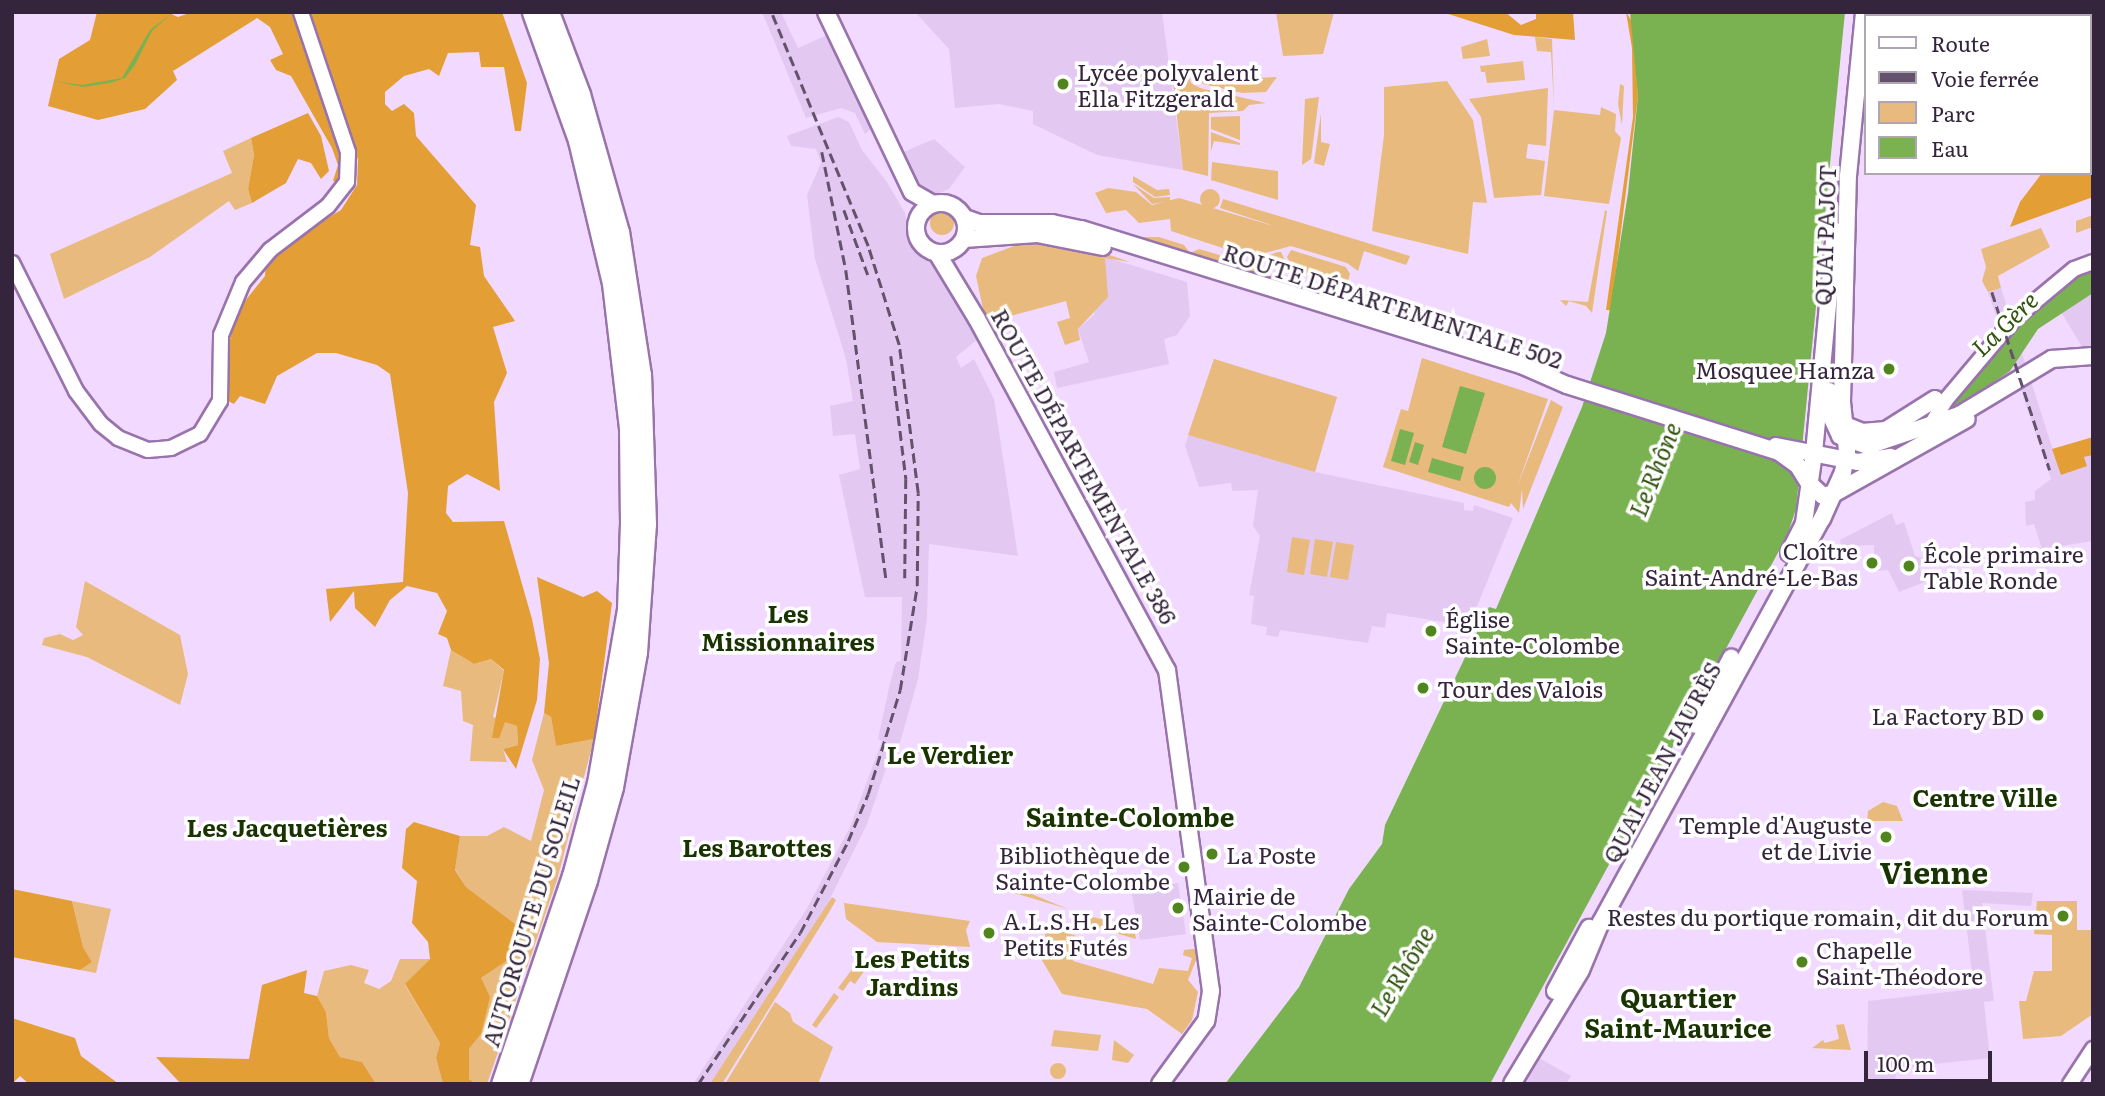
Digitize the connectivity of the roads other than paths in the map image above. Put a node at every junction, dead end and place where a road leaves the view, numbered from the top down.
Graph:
1 (301, 12) edge
2 (532, 12) edge
3 (549, 12) edge
4 (826, 12) edge
5 (1854, 12) edge
6 (1864, 12) edge
7 (857, 77) junction
8 (893, 172) junction
9 (912, 192) junction
10 (933, 204) junction
11 (965, 218) junction
12 (916, 222) junction
13 (959, 245) junction
14 (937, 253) junction
15 (2093, 261) edge
16 (12, 263) edge
17 (959, 286) junction
18 (1828, 329) junction
19 (2093, 356) edge
20 (1964, 377) junction
21 (1567, 384) junction
22 (2004, 388) junction
23 (1935, 399) junction
24 (1910, 418) junction
25 (1932, 423) junction
26 (1959, 424) junction
27 (1846, 433) junction
28 (1750, 441) junction
29 (1927, 445) junction
30 (1809, 452) junction
31 (1846, 460) junction
32 (1806, 477) junction
33 (1835, 493) junction
34 (1827, 509) junction
35 (2093, 1049) edge
36 (501, 1084) edge
37 (518, 1084) edge
38 (1160, 1084) edge
39 (1503, 1084) edge
40 (1513, 1084) edge
41 (2070, 1084) edge

1 - 16 main road
2 - 36 highway, AUTOROUTE DU SOLEIL
3 - 37 highway, AUTOROUTE DU SOLEIL
4 - 7 main road
5 - 18 main road, QUAI PAJOT
6 - 27 main road, QUAI PAJOT
7 - 8 main road
7 - 9 main road
8 - 9 main road
8 - 12 main road
9 - 10 main road
10 - 11 main road
10 - 12 main road
11 - 13 main road
11 - 21 main road, ROUTE DÉPARTEMENTALE 502
12 - 14 main road
13 - 14 main road
13 - 17 main road, ROUTE DÉPARTEMENTALE 386
13 - 21 main road, ROUTE DÉPARTEMENTALE 502
14 - 17 main road, ROUTE DÉPARTEMENTALE 386
15 - 20 main road
17 - 38 main road, ROUTE DÉPARTEMENTALE 386
18 - 27 main road
18 - 30 main road, QUAI PAJOT
19 - 22 main road
20 - 23 main road
20 - 25 main road
21 - 28 main road
22 - 25 main road
22 - 26 main road
23 - 24 main road
23 - 25 main road
24 - 25 main road
24 - 27 main road
25 - 26 main road
25 - 27 main road
25 - 29 main road
25 - 31 main road
26 - 29 main road
27 - 31 main road, QUAI PAJOT
28 - 30 main road
28 - 32 main road
29 - 33 main road
30 - 31 main road
30 - 32 main road, QUAI PAJOT
31 - 33 main road, QUAI JEAN JAURÈS
32 - 33 main road
32 - 34 main road
32 - 39 main road, QUAI JEAN JAURÈS
33 - 34 main road, QUAI JEAN JAURÈS
34 - 40 main road, QUAI JEAN JAURÈS
35 - 41 main road

